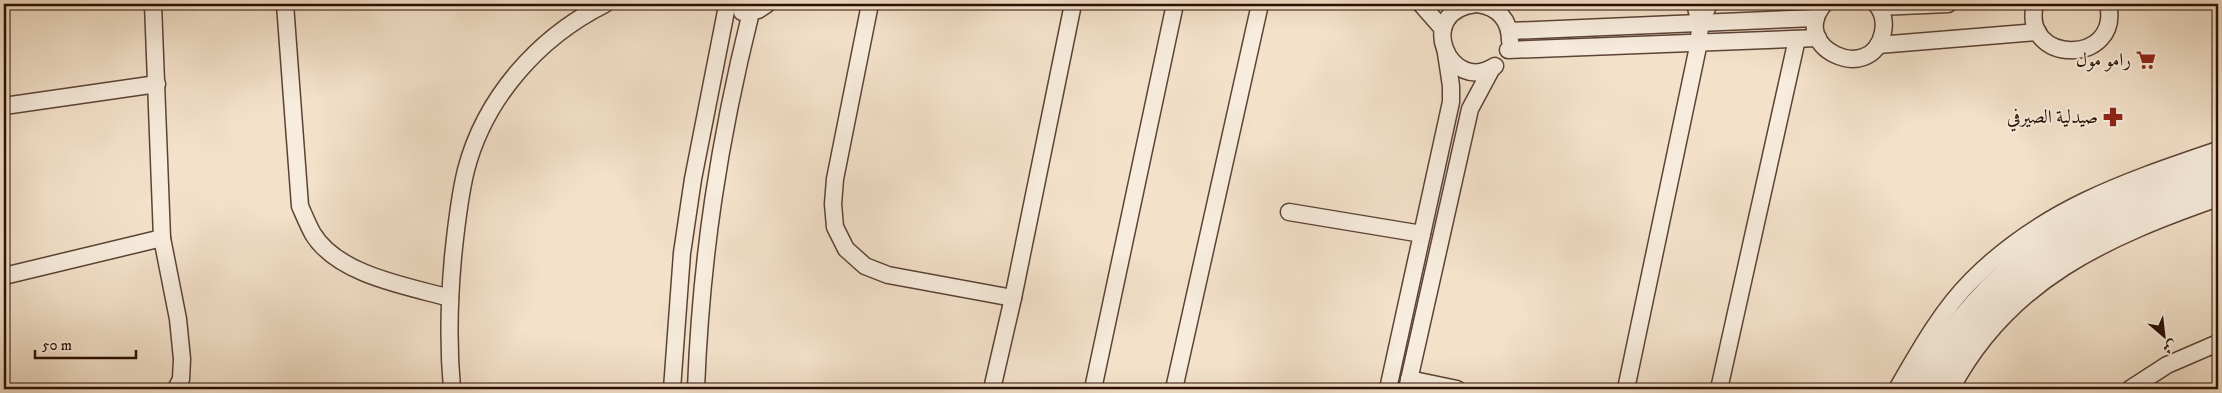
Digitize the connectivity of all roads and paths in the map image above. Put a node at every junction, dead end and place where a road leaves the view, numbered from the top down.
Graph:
1 (152, 4) edge
2 (285, 4) edge
3 (605, 4) edge
4 (767, 4) edge
5 (870, 4) edge
6 (1073, 4) edge
7 (1174, 4) edge
8 (1260, 4) edge
9 (1420, 4) edge
10 (1477, 4) edge
11 (1695, 4) edge
12 (1709, 4) edge
13 (1948, 4) edge
14 (2036, 4) edge
15 (2108, 4) edge
16 (726, 5) edge
17 (1877, 6) edge
18 (1820, 11) edge
19 (751, 12) junction
20 (1700, 23) junction
21 (1443, 30) junction
22 (1510, 31) junction
23 (2038, 32) junction
24 (1818, 38) junction
25 (1797, 39) junction
26 (1699, 42) junction
27 (1878, 45) junction
28 (1508, 50) junction
29 (1446, 54) junction
30 (1492, 68) junction
31 (157, 84) junction
32 (4, 106) edge
33 (2218, 150) edge
34 (2218, 166) edge
35 (2218, 183) edge
36 (2218, 198) edge
37 (1289, 212) dead end
38 (2153, 213) junction
39 (1422, 234) junction
40 (162, 238) junction
41 (4, 276) edge
42 (450, 298) junction
43 (1013, 298) junction
44 (2218, 343) edge
45 (1408, 384) edge
46 (176, 389) edge
47 (452, 389) edge
48 (672, 389) edge
49 (696, 389) edge
50 (992, 389) edge
51 (1093, 389) edge
52 (1174, 389) edge
53 (1388, 389) edge
54 (1457, 389) edge
55 (1626, 389) edge
56 (1719, 389) edge
57 (1898, 389) edge
58 (1916, 389) edge
59 (1934, 389) edge
60 (1951, 389) edge
61 (2130, 389) edge

1 - 31 street
2 - 42 street
3 - 42 street
4 - 19 street
5 - 43 street
6 - 43 street
7 - 51 street
8 - 52 street
9 - 21 street
10 - 21 street
10 - 22 street
11 - 20 street
12 - 20 street
13 - 17 street
14 - 23 street
15 - 23 street
16 - 19 street
16 - 48 street
17 - 27 street
18 - 20 street
18 - 24 street
19 - 49 street
20 - 22 street
20 - 26 street
21 - 29 street
22 - 28 street
23 - 27 street
24 - 25 street
24 - 27 street
25 - 26 street
25 - 56 street
26 - 28 street
26 - 55 street
28 - 30 street
29 - 30 street
29 - 39 street
30 - 45 street
31 - 32 street
31 - 40 street
33 - 57 street
34 - 58 street
35 - 38 street
36 - 38 street
37 - 39 street
38 - 59 street
38 - 60 street
39 - 53 street
40 - 41 street
40 - 46 street
42 - 47 street
43 - 50 street
44 - 61 street
45 - 54 street

